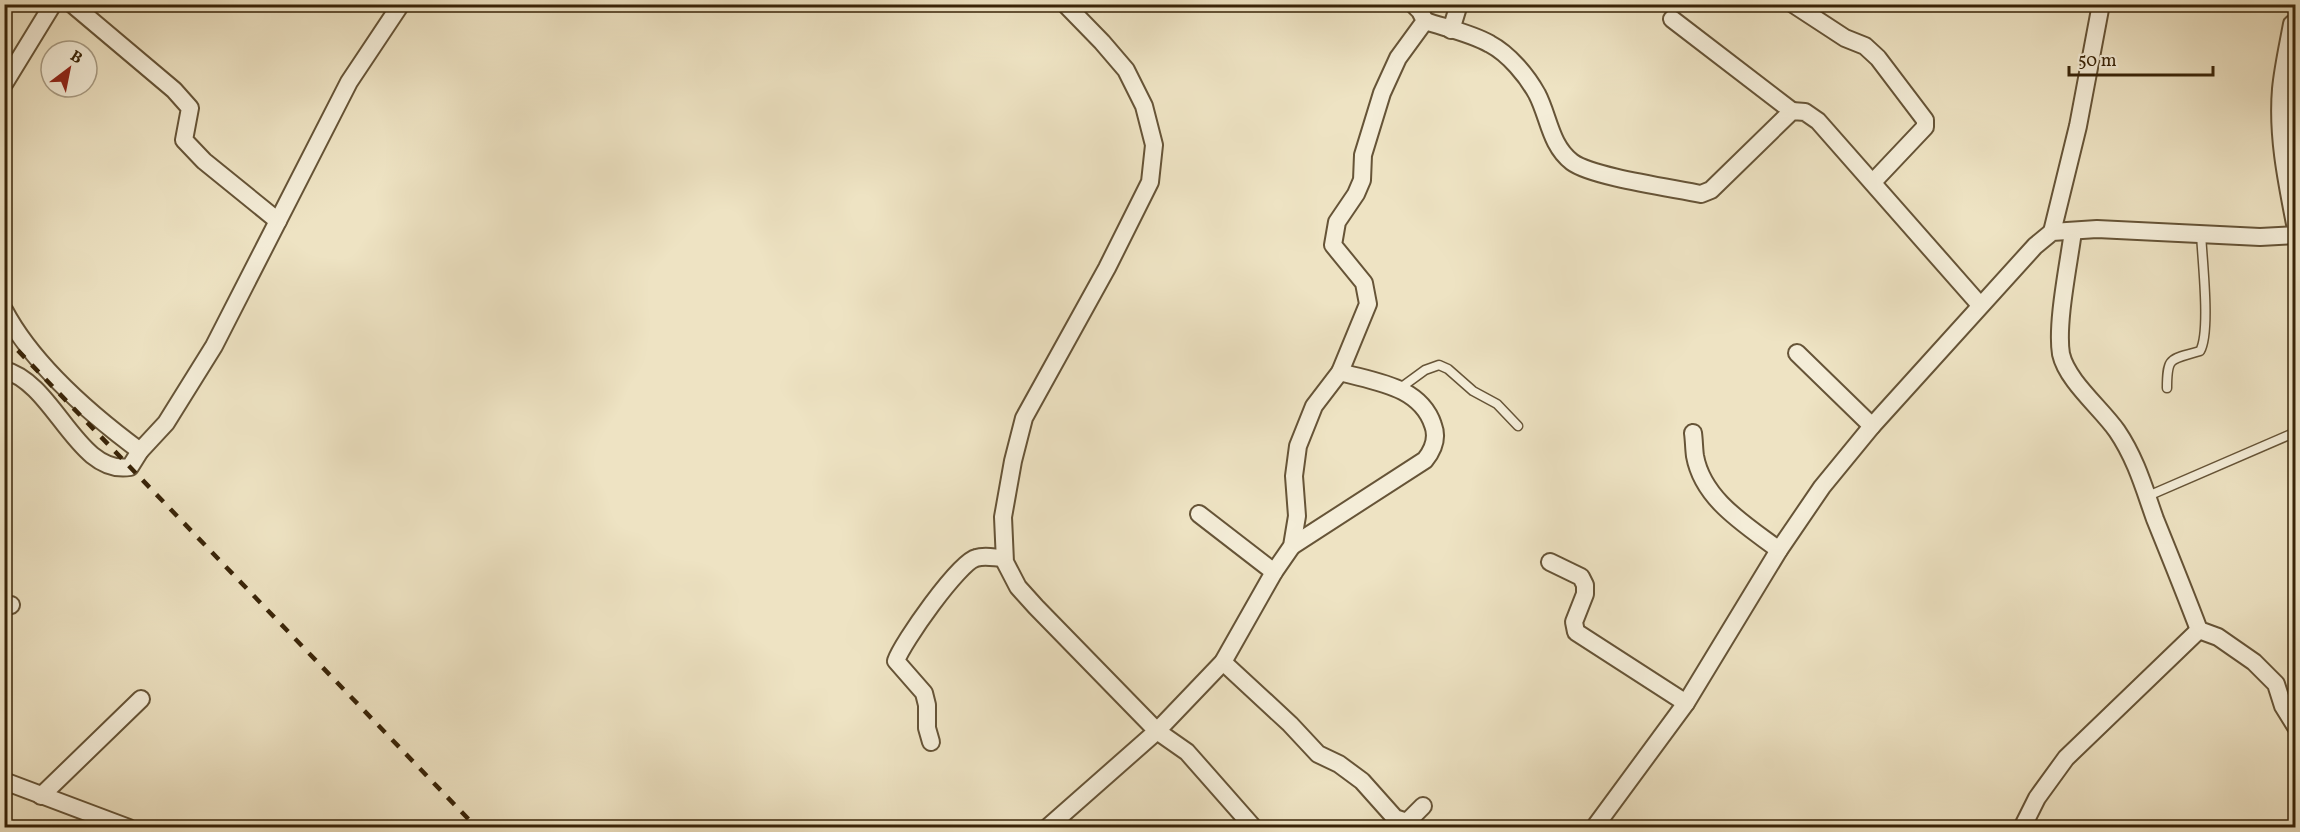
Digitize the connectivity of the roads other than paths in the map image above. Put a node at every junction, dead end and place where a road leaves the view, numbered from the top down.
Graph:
1 (52, 4) edge
2 (72, 4) edge
3 (401, 4) edge
4 (1065, 4) edge
5 (1413, 4) edge
6 (1460, 4) edge
7 (1793, 4) edge
8 (2102, 4) edge
9 (1672, 19) dead end
10 (1425, 21) junction
11 (2292, 24) dead end
12 (1451, 30) junction
13 (4, 84) edge
14 (1792, 111) junction
15 (1873, 182) junction
16 (278, 221) junction
17 (2295, 229) edge
18 (2073, 231) junction
19 (2052, 232) junction
20 (2201, 233) junction
21 (2295, 235) edge
22 (1980, 304) junction
23 (4, 310) edge
24 (1797, 353) dead end
25 (4, 370) edge
26 (1341, 372) junction
27 (2167, 388) dead end
28 (1399, 389) junction
29 (1518, 426) dead end
30 (1872, 426) junction
31 (2295, 432) edge
32 (1694, 433) dead end
33 (140, 451) junction
34 (2148, 496) junction
35 (1199, 514) dead end
36 (1292, 546) junction
37 (1779, 550) junction
38 (1004, 558) junction
39 (1550, 562) dead end
40 (1274, 572) junction
41 (2199, 630) junction
42 (1223, 662) junction
43 (141, 699) dead end
44 (1686, 703) junction
45 (2295, 727) edge
46 (1157, 730) junction
47 (931, 742) dead end
48 (4, 781) edge
49 (41, 796) junction
50 (1424, 806) dead end
51 (129, 828) edge
52 (1047, 828) edge
53 (1254, 828) edge
54 (1594, 828) edge
55 (2022, 828) edge

1 - 13 street
2 - 16 street
3 - 16 street
4 - 38 street
5 - 10 street
6 - 12 street
7 - 15 street
8 - 19 street
9 - 14 street
10 - 12 street
10 - 26 street
11 - 17 street
12 - 14 street
14 - 15 street
15 - 22 street
16 - 33 street
18 - 19 street
18 - 20 street
18 - 34 street
19 - 22 street
20 - 21 street
20 - 27 lane
22 - 30 street
23 - 33 street
24 - 30 street
25 - 33 street
26 - 28 street
26 - 36 street
28 - 29 lane
28 - 36 street
30 - 37 street
31 - 34 lane
32 - 37 street
34 - 41 street
35 - 40 street
36 - 40 street
37 - 44 street
38 - 46 street
38 - 47 street
39 - 44 street
40 - 42 street
41 - 45 street
41 - 55 street
42 - 46 street
42 - 50 street
43 - 49 street
44 - 54 street
46 - 52 street
46 - 53 street
48 - 49 street
49 - 51 street

